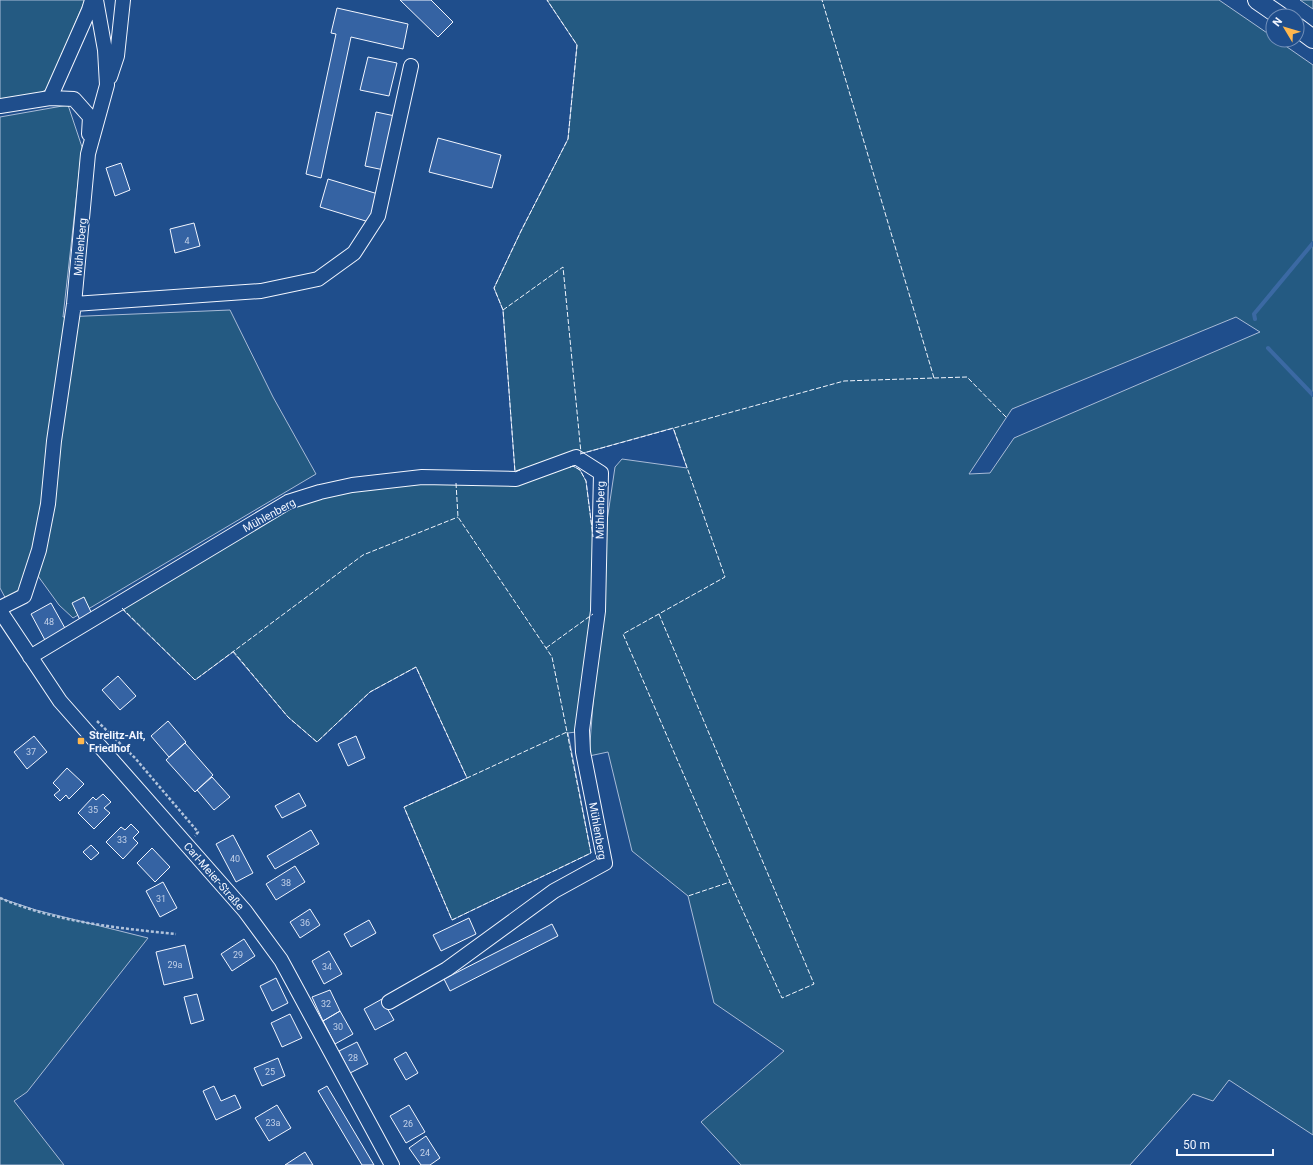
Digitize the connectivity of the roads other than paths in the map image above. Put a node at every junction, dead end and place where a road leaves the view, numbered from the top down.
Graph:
1 (92, 0) edge
2 (96, 0) edge
3 (123, 0) edge
4 (1257, 0) edge
5 (1268, 8) edge
6 (411, 66) dead end
7 (106, 91) junction
8 (50, 98) junction
9 (74, 99) junction
10 (0, 106) edge
11 (88, 154) junction
12 (74, 304) junction
13 (0, 608) edge
14 (0, 611) edge
15 (30, 657) junction
16 (389, 1002) dead end
17 (392, 1165) edge

1 - 8 street
2 - 7 street, Mühlenberg
3 - 7 street, Mühlenberg
4 - 5 main road
6 - 12 street
7 - 9 street
7 - 11 street, Mühlenberg
8 - 9 street
8 - 10 street
9 - 11 street, Mühlenberg
11 - 12 street, Mühlenberg
12 - 13 street, Mühlenberg
14 - 15 street, Carl-Meier-Straße
15 - 16 street, Mühlenberg
15 - 17 street, Carl-Meier-Straße

